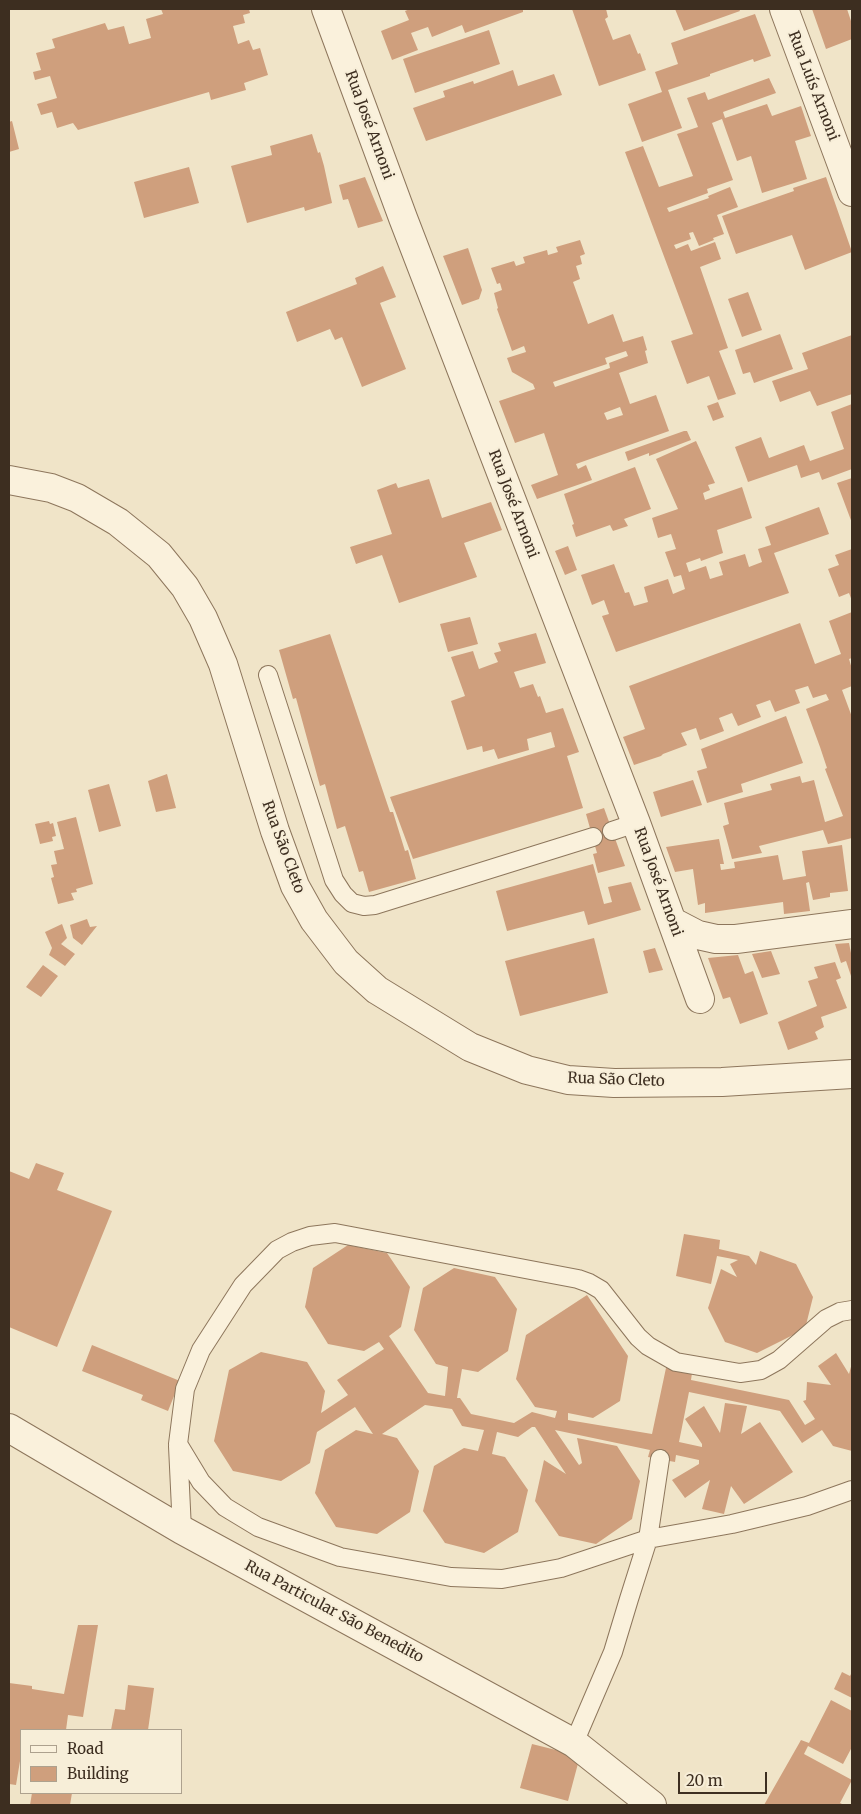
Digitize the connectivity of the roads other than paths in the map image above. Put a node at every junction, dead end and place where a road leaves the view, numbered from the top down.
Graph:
1 (326, 9) edge
2 (784, 9) edge
3 (852, 192) edge
4 (9, 480) edge
5 (268, 675) dead end
6 (593, 837) dead end
7 (673, 922) junction
8 (852, 924) edge
9 (700, 999) dead end
10 (852, 1074) edge
11 (852, 1310) edge
12 (9, 1428) edge
13 (178, 1444) junction
14 (660, 1459) dead end
15 (852, 1490) edge
16 (182, 1530) junction
17 (648, 1539) junction
18 (574, 1743) junction
19 (652, 1805) edge

1 - 7 street, Rua José Arnoni
2 - 3 street, Rua Luís Arnoni
4 - 10 street, Rua São Cleto
5 - 6 lane
7 - 8 street
7 - 9 street, Rua José Arnoni
11 - 13 lane
12 - 16 street, Rua Particular São Benedito
13 - 16 lane
13 - 17 lane
14 - 17 lane
15 - 17 lane
16 - 18 street, Rua Particular São Benedito
17 - 18 lane
18 - 19 street, Rua Particular São Benedito

